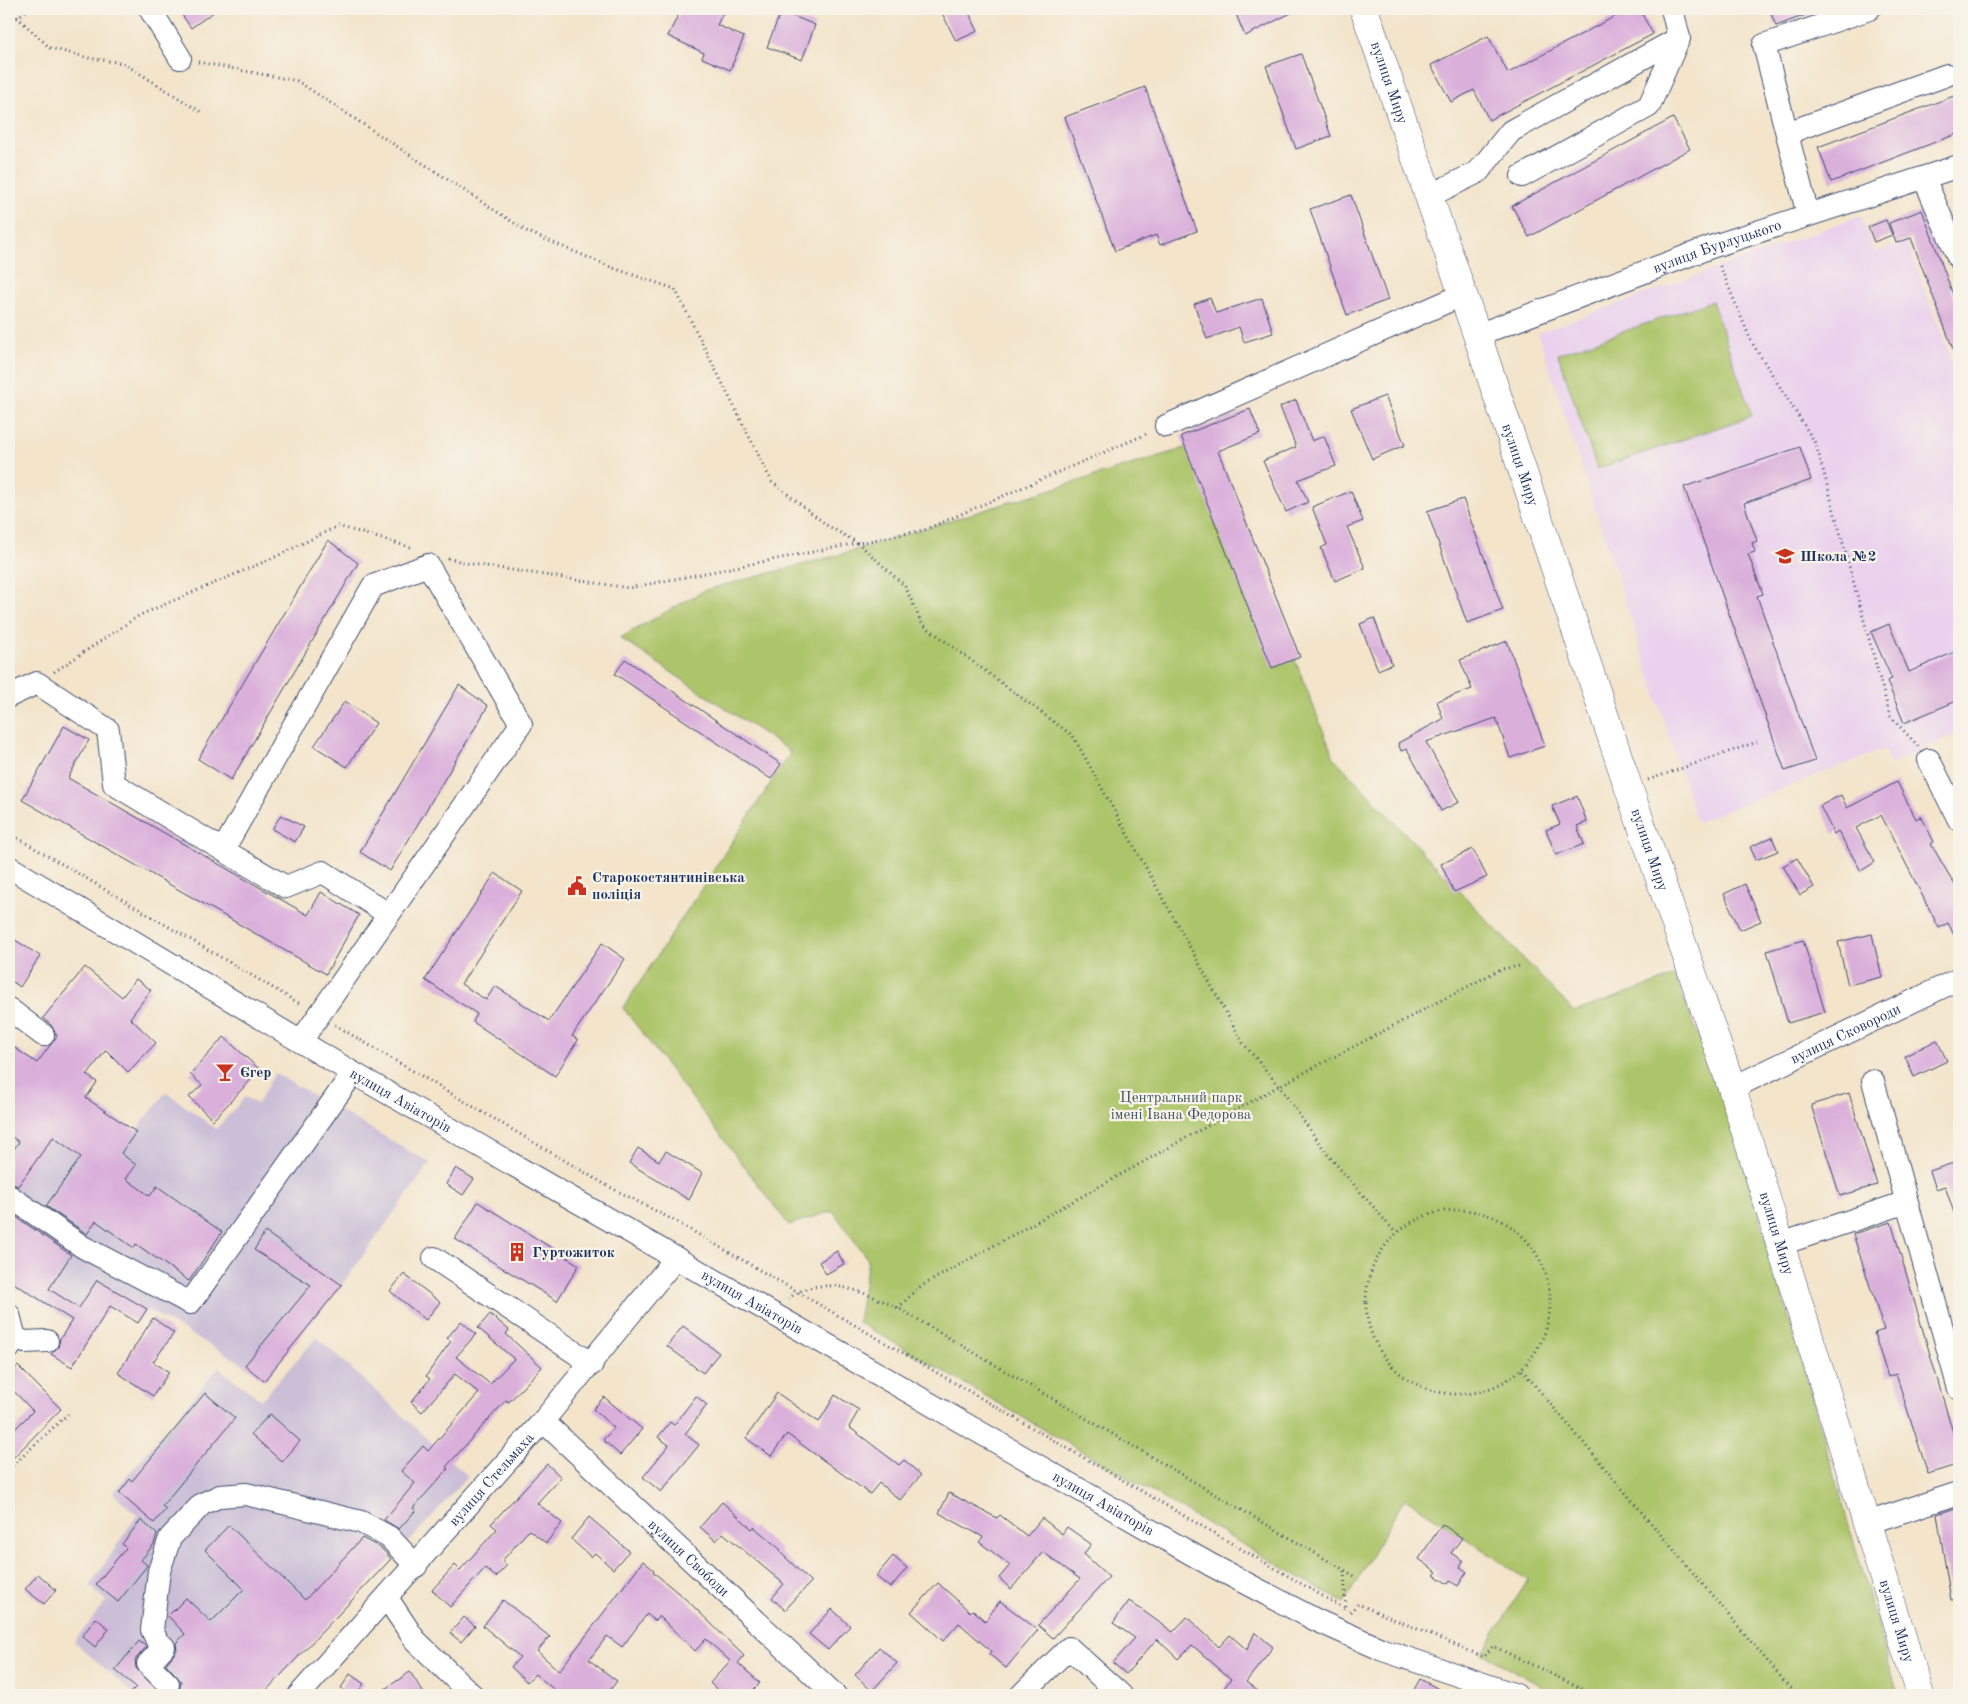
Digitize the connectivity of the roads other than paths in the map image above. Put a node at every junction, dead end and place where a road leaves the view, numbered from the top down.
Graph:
1 (150, 9) edge
2 (1364, 9) edge
3 (1672, 9) edge
4 (1869, 9) edge
5 (1680, 38) junction
6 (180, 58) road end
7 (1947, 75) dead end
8 (1787, 133) junction
9 (1959, 166) edge
10 (1522, 176) dead end
11 (1924, 178) junction
12 (1429, 196) junction
13 (1808, 216) junction
14 (1959, 259) edge
15 (1462, 295) junction
16 (1477, 335) junction
17 (1166, 426) road end
18 (9, 694) edge
19 (1929, 760) road end
20 (1959, 820) edge
21 (223, 850) junction
22 (9, 867) edge
23 (388, 914) junction
24 (1959, 980) edge
25 (9, 1010) edge
26 (43, 1035) dead end
27 (301, 1041) junction
28 (353, 1073) junction
29 (1873, 1081) dead end
30 (1732, 1088) junction
31 (9, 1196) edge
32 (1907, 1202) junction
33 (1781, 1244) junction
34 (434, 1258) dead end
35 (676, 1258) junction
36 (9, 1315) edge
37 (47, 1341) dead end
38 (12, 1343) edge
39 (592, 1364) junction
40 (1959, 1388) edge
41 (543, 1421) junction
42 (1959, 1493) edge
43 (1867, 1523) junction
44 (416, 1566) junction
45 (387, 1598) junction
46 (168, 1684) dead end
47 (299, 1695) edge
48 (472, 1695) edge
49 (835, 1695) edge
50 (1021, 1695) edge
51 (1121, 1695) edge
52 (1516, 1695) edge
53 (1920, 1695) edge

1 - 6 street
2 - 12 main road, вулиця Миру
3 - 5 street
4 - 8 street
5 - 10 street
5 - 12 street
7 - 8 street
8 - 13 street
9 - 11 street, вулиця Бурлуцького
11 - 13 street, вулиця Бурлуцького
11 - 14 street
12 - 15 main road, вулиця Миру
13 - 16 street, вулиця Бурлуцького
15 - 16 main road, вулиця Миру
15 - 17 street
16 - 30 main road, вулиця Миру
18 - 21 street
19 - 20 street
21 - 23 street
21 - 23 street
22 - 27 street, вулиця Авіаторів
23 - 27 street
24 - 30 street, вулиця Сковороди
25 - 26 street
27 - 28 street, вулиця Авіаторів
28 - 31 street
28 - 35 street, вулиця Авіаторів
29 - 32 street
30 - 33 main road, вулиця Миру
32 - 33 street
32 - 40 street
33 - 43 main road, вулиця Миру
34 - 39 street
35 - 39 street, вулиця Стельмаха
35 - 52 street, вулиця Авіаторів
36 - 38 street
37 - 38 street
39 - 41 street, вулиця Стельмаха
41 - 44 street, вулиця Стельмаха
41 - 49 street, вулиця Свободи
42 - 43 street
43 - 53 main road, вулиця Миру
44 - 45 street, вулиця Стельмаха
44 - 46 street
45 - 47 street, вулиця Стельмаха
45 - 48 street
50 - 51 street

